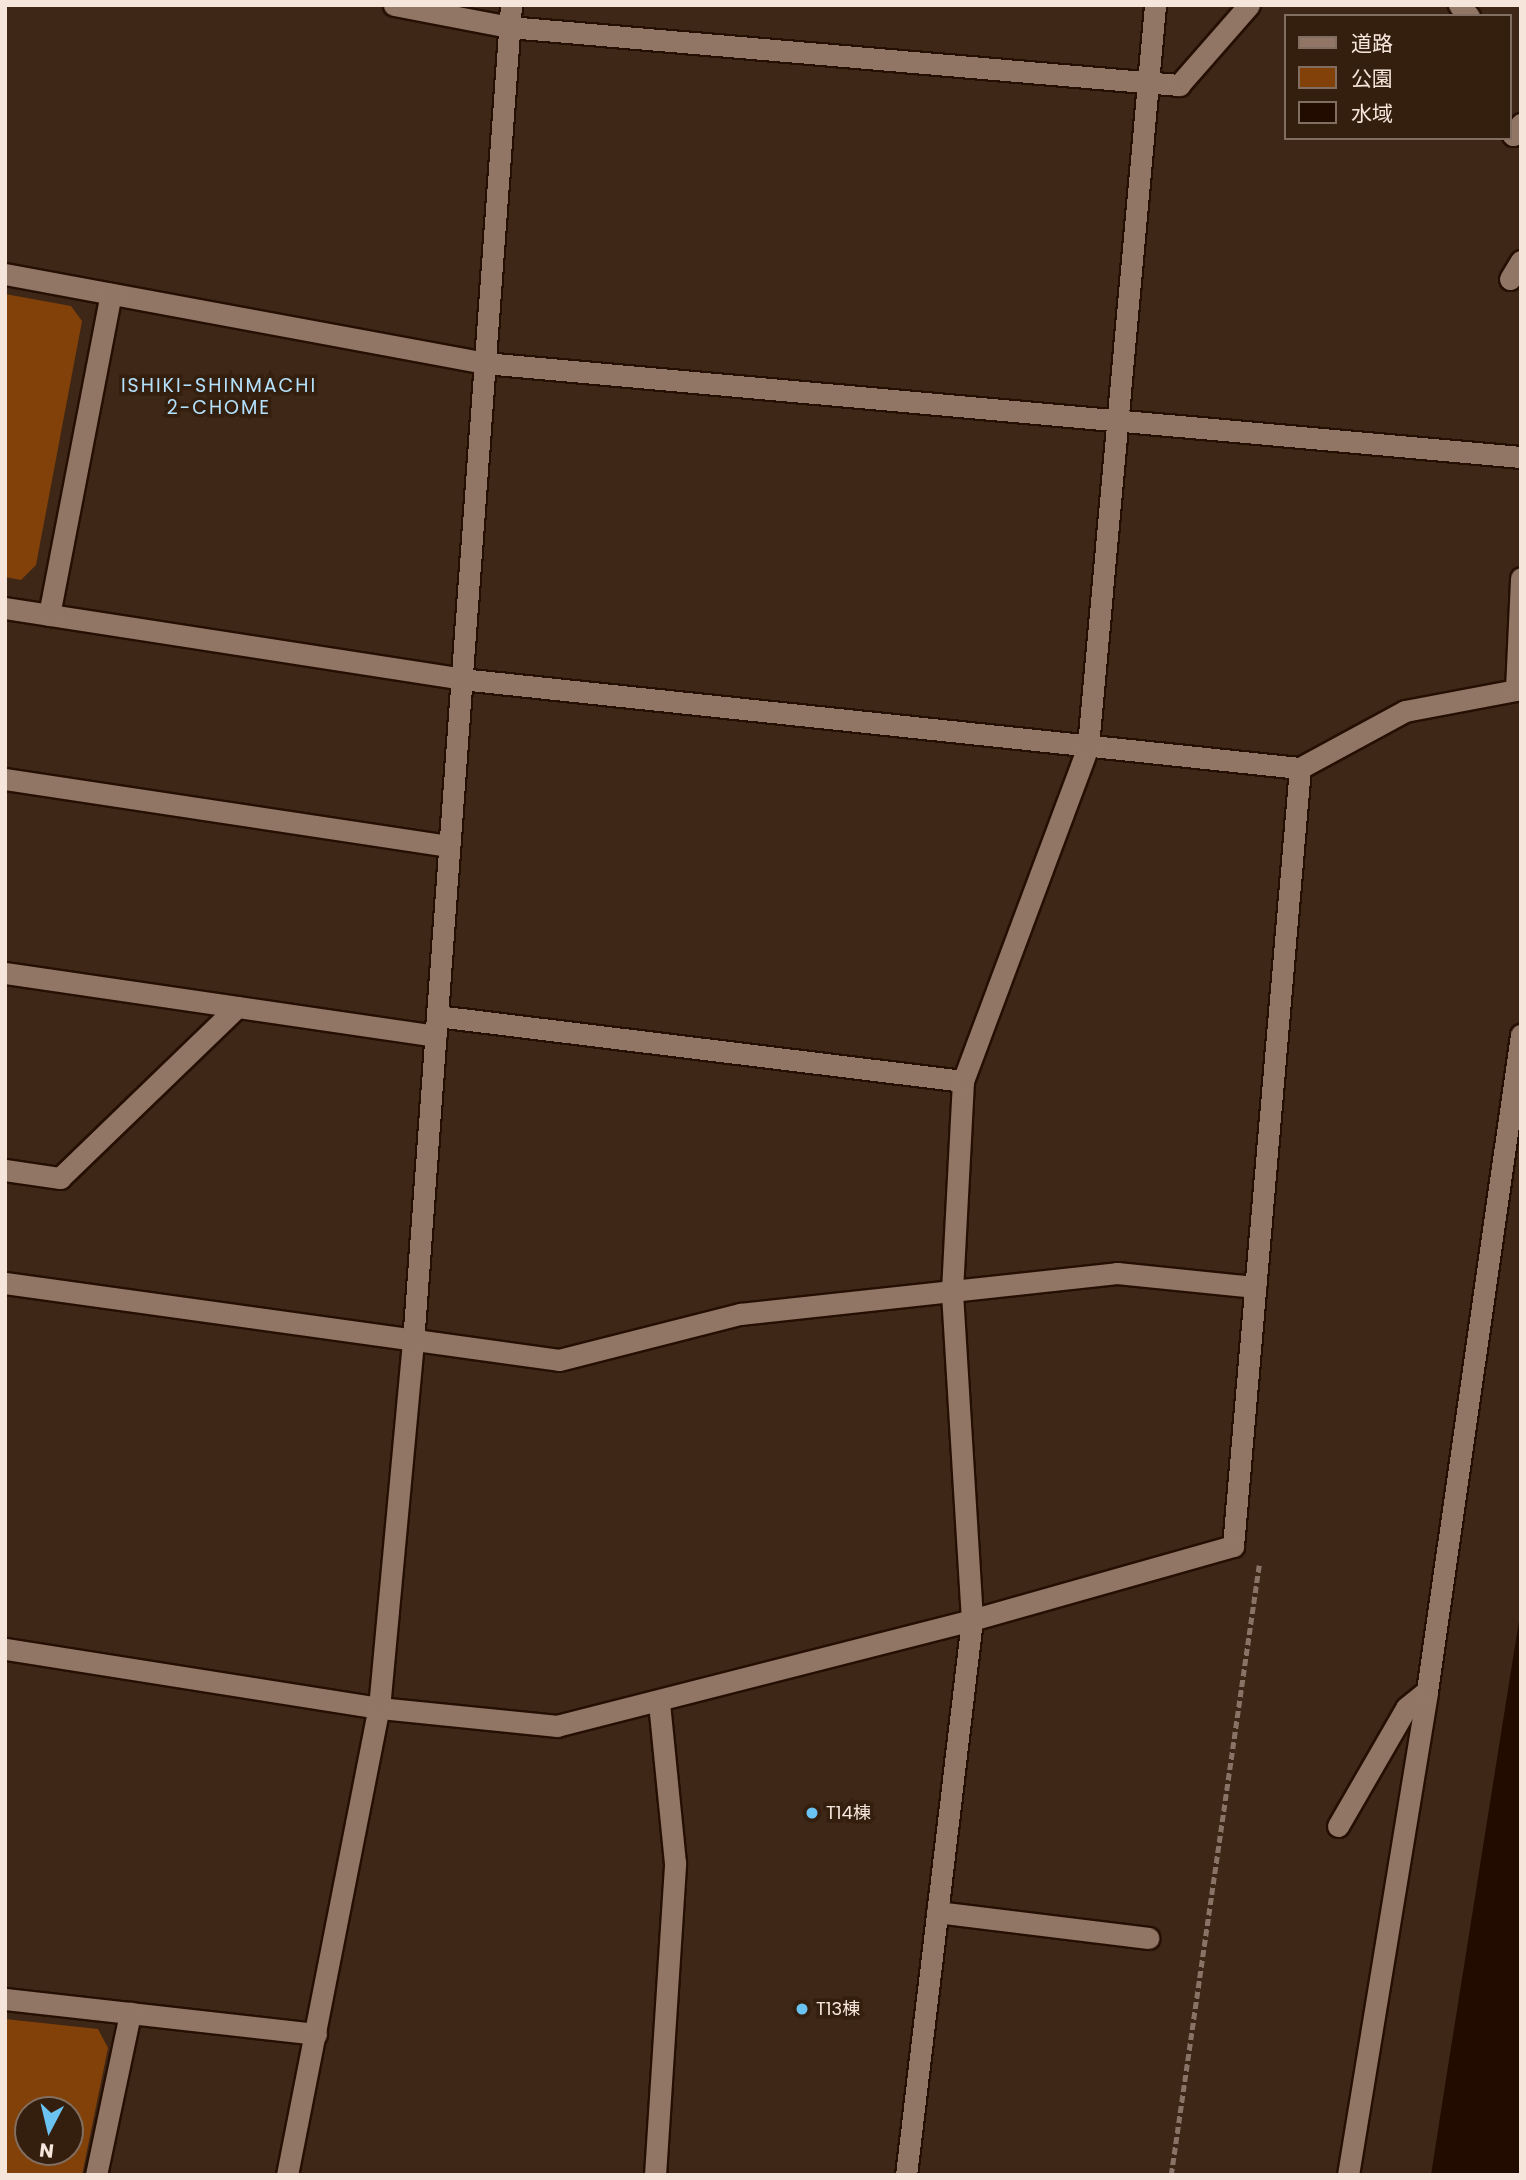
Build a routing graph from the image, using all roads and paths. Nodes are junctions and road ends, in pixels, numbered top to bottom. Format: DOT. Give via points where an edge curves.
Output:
graph roads {
  1 [pos="394,5"];
  2 [pos="511,5"];
  3 [pos="1155,5"];
  4 [pos="1249,5"];
  5 [pos="509,27"];
  6 [pos="1148,82"];
  7 [pos="1521,261"];
  8 [pos="5,274"];
  9 [pos="1510,279"];
  10 [pos="111,294"];
  11 [pos="484,363"];
  12 [pos="1118,421"];
  13 [pos="1521,457"];
  14 [pos="1521,578"];
  15 [pos="5,608"];
  16 [pos="49,615"];
  17 [pos="461,679"];
  18 [pos="1088,746"];
  19 [pos="1300,768"];
  20 [pos="5,779"];
  21 [pos="449,846"];
  22 [pos="5,973"];
  23 [pos="237,1007"];
  24 [pos="436,1026"];
  25 [pos="1521,1035"];
  26 [pos="962,1081"];
  27 [pos="5,1170"];
  28 [pos="5,1283"];
  29 [pos="1255,1287"];
  30 [pos="952,1291"];
  31 [pos="412,1343"];
  32 [pos="1233,1546"];
  33 [pos="972,1619"];
  34 [pos="5,1649"];
  35 [pos="1427,1691"];
  36 [pos="659,1702"];
  37 [pos="379,1708"];
  38 [pos="1338,1825"];
  39 [pos="937,1912"];
  40 [pos="1148,1938"];
  41 [pos="5,1999"];
  42 [pos="130,2013"];
  43 [pos="316,2034"];
  44 [pos="96,2175"];
  45 [pos="287,2175"];
  46 [pos="655,2175"];
  47 [pos="906,2175"];
  48 [pos="1171,2175"];
  49 [pos="1348,2175"];
  1 -- 5 [label="street"];
  2 -- 5 [label="street"];
  3 -- 6 [label="street"];
  4 -- 6 [label="street" via="1179,85"];
  5 -- 6 [label="street"];
  5 -- 11 [label="street"];
  6 -- 12 [label="street"];
  7 -- 9 [label="street"];
  8 -- 10 [label="street"];
  10 -- 11 [label="street"];
  10 -- 16 [label="street"];
  11 -- 12 [label="street"];
  11 -- 17 [label="street"];
  12 -- 13 [label="street"];
  12 -- 18 [label="street"];
  14 -- 19 [label="street" via="1516,690 1405,710"];
  15 -- 16 [label="street"];
  16 -- 17 [label="street"];
  17 -- 18 [label="street"];
  17 -- 21 [label="street"];
  18 -- 19 [label="street"];
  18 -- 26 [label="street"];
  19 -- 29 [label="street"];
  20 -- 21 [label="street"];
  21 -- 24 [label="street"];
  22 -- 23 [label="street"];
  23 -- 24 [label="street"];
  23 -- 27 [label="street" via="60,1178"];
  24 -- 26 [label="street"];
  24 -- 31 [label="street"];
  25 -- 35 [label="street"];
  26 -- 30 [label="street"];
  28 -- 31 [label="street"];
  29 -- 30 [label="street" via="1117,1273"];
  29 -- 32 [label="street"];
  30 -- 31 [label="street" via="740,1314 559,1360"];
  30 -- 33 [label="street"];
  31 -- 37 [label="street"];
  32 -- 33 [label="street"];
  32 -- 48 [label="path" via="1259,1554 1259,1589"];
  33 -- 36 [label="street"];
  33 -- 39 [label="street"];
  34 -- 37 [label="street"];
  35 -- 38 [label="street" via="1406,1708"];
  35 -- 49 [label="street"];
  36 -- 37 [label="street" via="557,1726"];
  36 -- 46 [label="street" via="675,1863"];
  37 -- 43 [label="street"];
  39 -- 40 [label="street"];
  39 -- 47 [label="street"];
  41 -- 42 [label="street"];
  42 -- 43 [label="street"];
  42 -- 44 [label="street"];
  43 -- 45 [label="street"];
}
